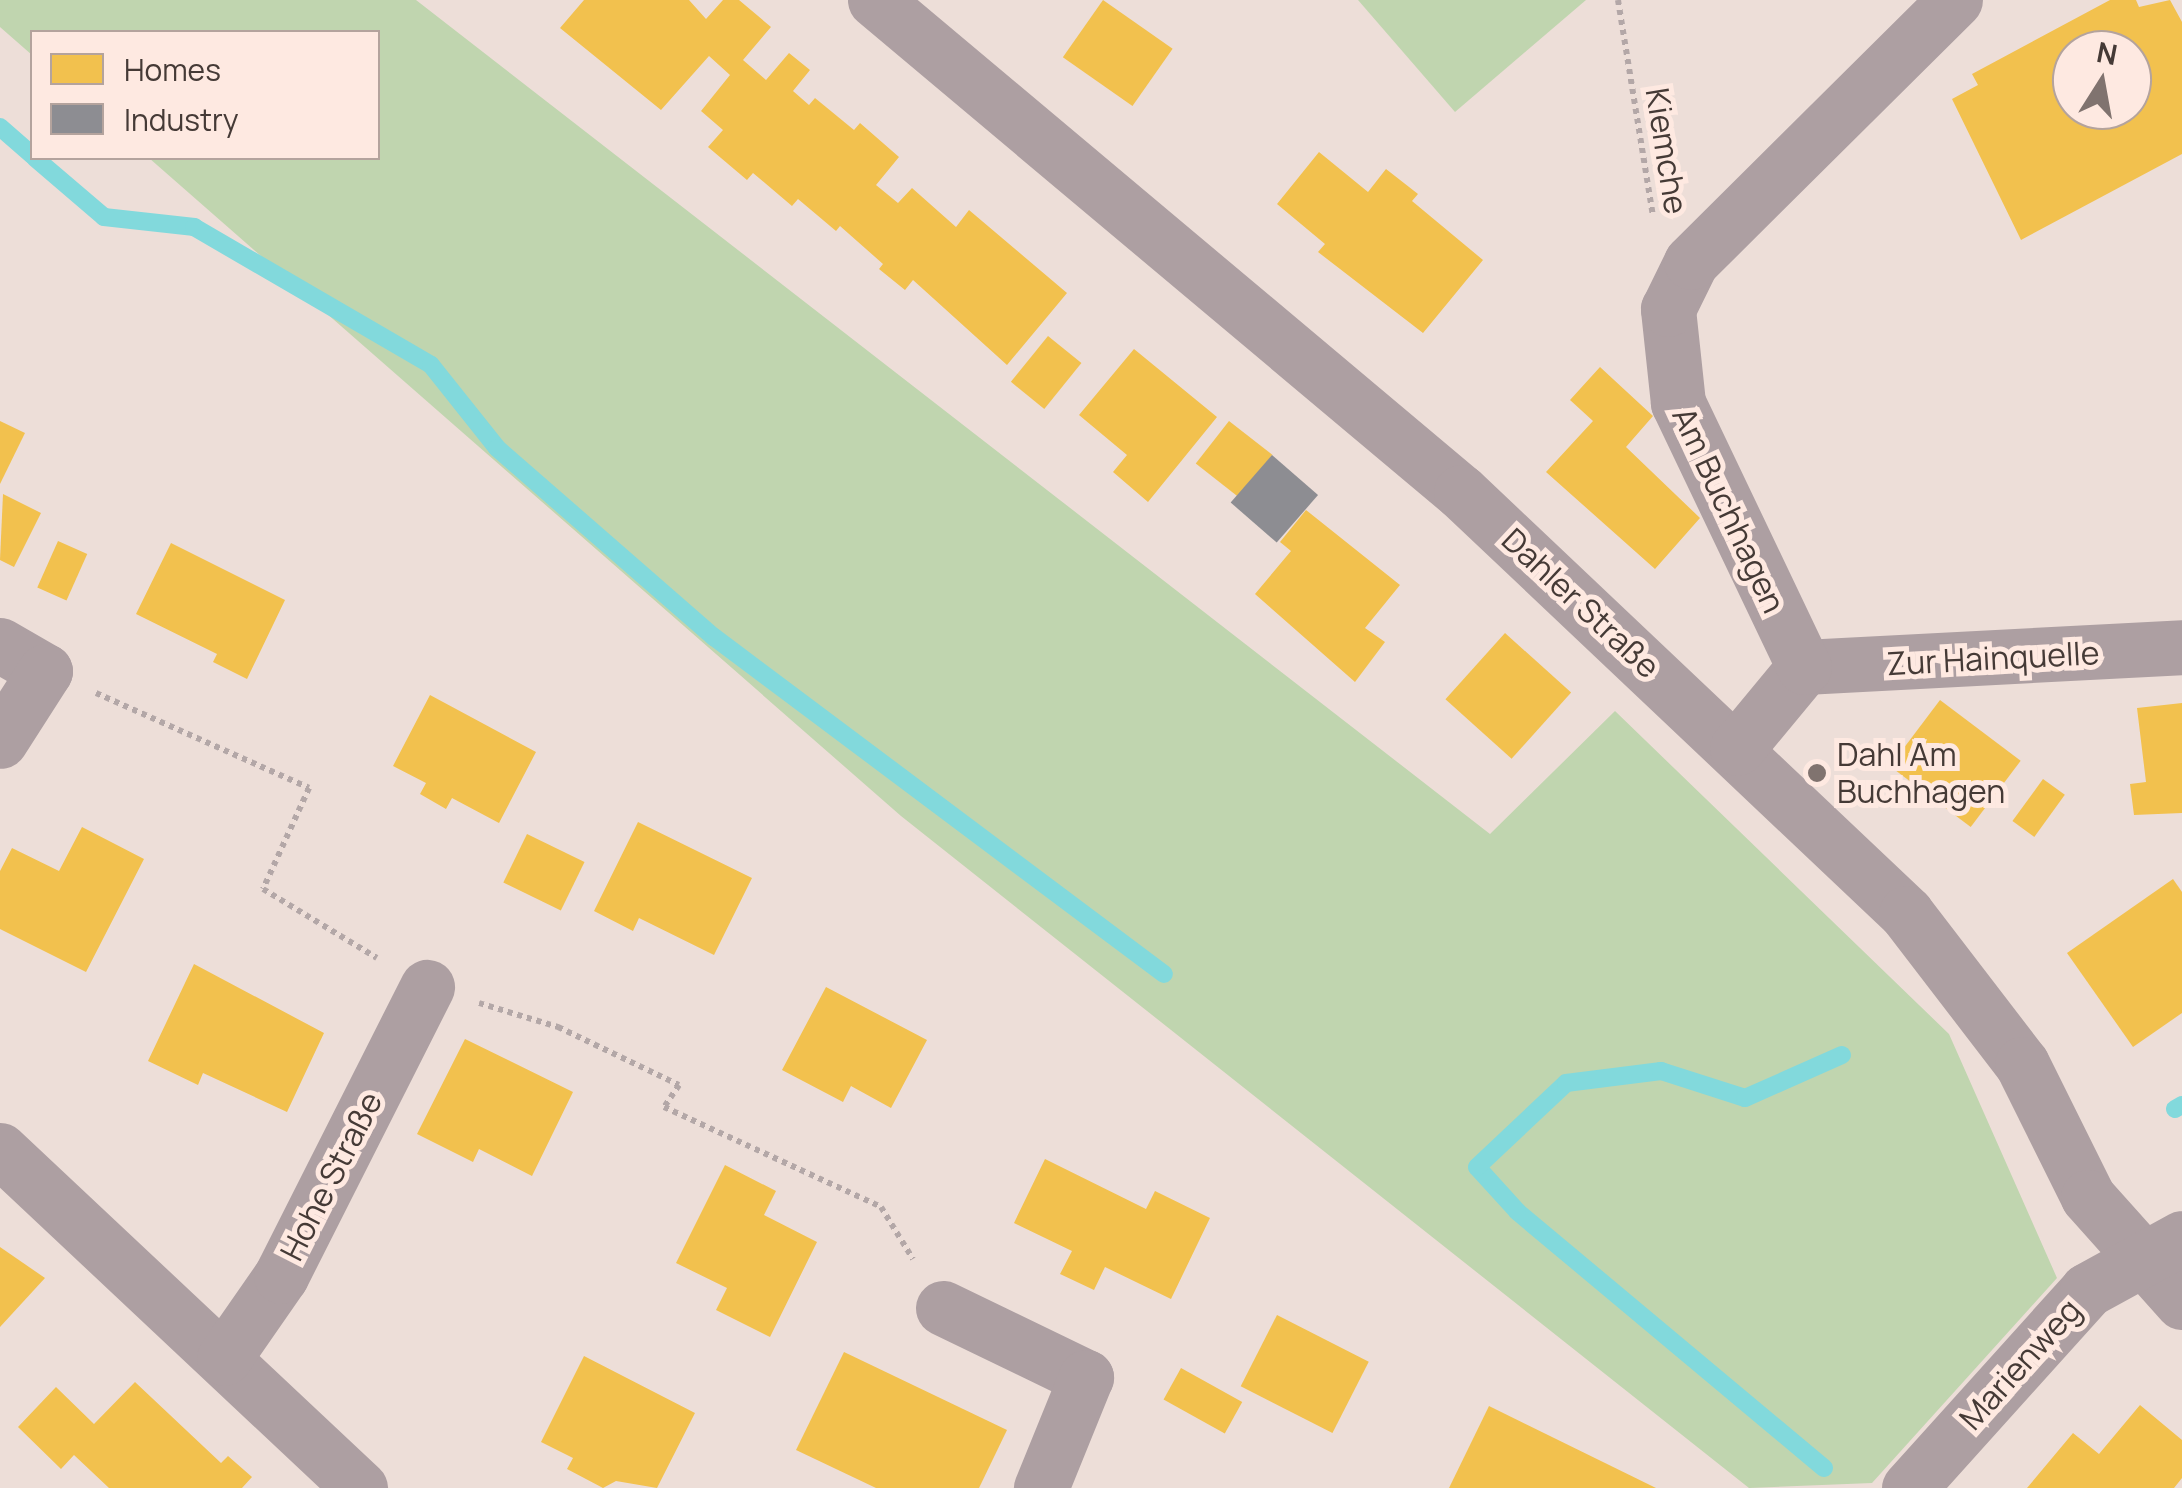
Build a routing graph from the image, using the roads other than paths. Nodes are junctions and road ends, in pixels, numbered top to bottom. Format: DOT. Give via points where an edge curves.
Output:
graph roads {
  1 [pos="875,0"];
  2 [pos="1956,0"];
  3 [pos="2182,647"];
  4 [pos="22,658"];
  5 [pos="1804,667"];
  6 [pos="0,742"];
  7 [pos="1738,748"];
  8 [pos="427,988"];
  9 [pos="0,1150"];
  10 [pos="2163,1247"];
  11 [pos="2182,1302"];
  12 [pos="943,1308"];
  13 [pos="224,1358"];
  14 [pos="360,1488"];
  15 [pos="1041,1488"];
  16 [pos="1910,1488"];
  1 -- 7 [label="street, Dahler Straße" via="1461,492"];
  2 -- 5 [label="street, Am Buchhagen" via="1691,262 1668,309 1678,403"];
  3 -- 5 [label="street, Zur Hainquelle"];
  4 -- 6 [label="street"];
  5 -- 7 [label="street"];
  7 -- 10 [label="street, Dahler Straße" via="1906,913 1970,991 2022,1064 2088,1197"];
  8 -- 13 [label="street, Hohe Straße" via="281,1276"];
  9 -- 13 [label="street"];
  10 -- 11 [label="street, Dahler Straße"];
  10 -- 16 [label="street, Marienweg" via="2087,1290"];
  12 -- 15 [label="street" via="1086,1378"];
  13 -- 14 [label="street"];
}
